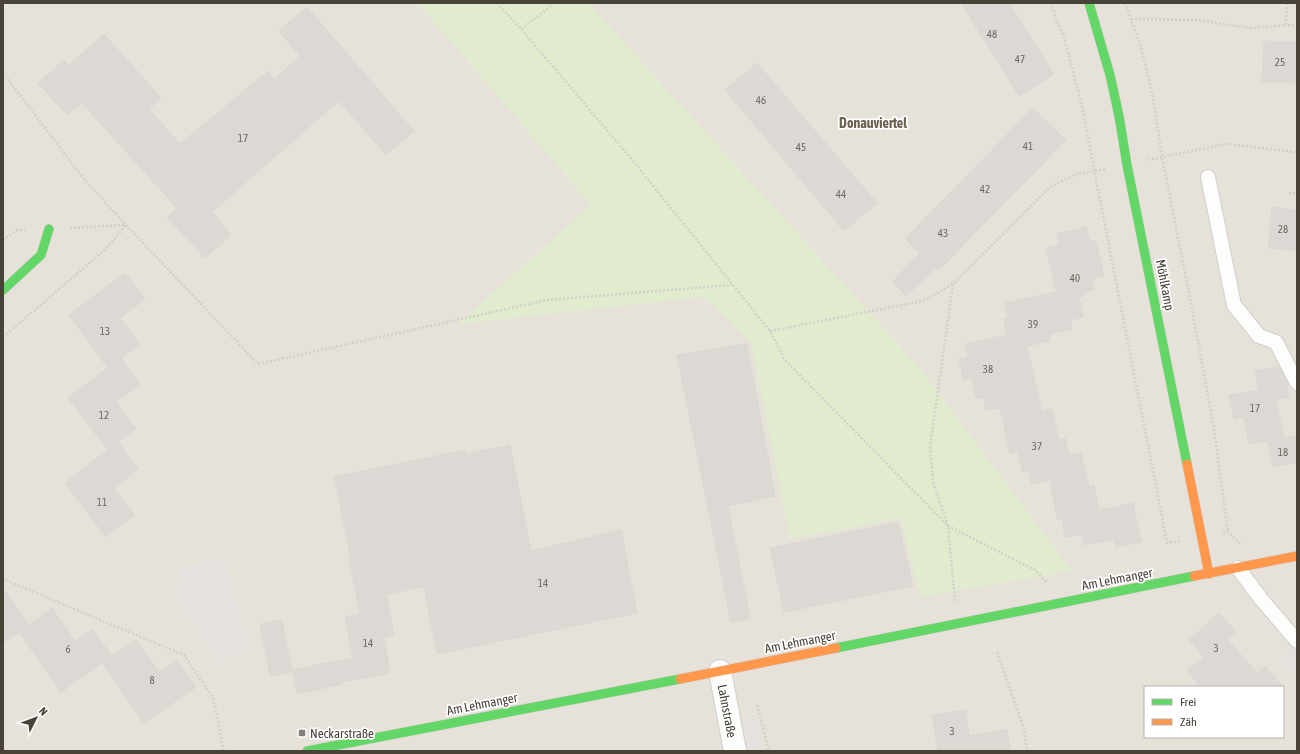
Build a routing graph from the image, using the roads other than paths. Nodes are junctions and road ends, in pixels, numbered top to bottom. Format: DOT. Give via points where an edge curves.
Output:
graph roads {
  1 [pos="1089,3"];
  2 [pos="1208,177"];
  3 [pos="49,230"];
  4 [pos="3,290"];
  5 [pos="1297,383"];
  6 [pos="1297,556"];
  7 [pos="1238,568"];
  8 [pos="1209,574"];
  9 [pos="1297,641"];
  10 [pos="720,671"];
  11 [pos="307,751"];
  12 [pos="735,751"];
  1 -- 8 [label="street, Möhlkamp" via="1119,116"];
  2 -- 5 [label="lane" via="1234,305 1259,336 1276,342"];
  3 -- 4 [label="street" via="41,255"];
  6 -- 7 [label="street, Am Lehmanger"];
  7 -- 8 [label="street, Am Lehmanger"];
  7 -- 9 [label="lane"];
  8 -- 10 [label="street, Am Lehmanger"];
  10 -- 11 [label="street, Am Lehmanger"];
  10 -- 12 [label="street, Lahnstraße"];
}
